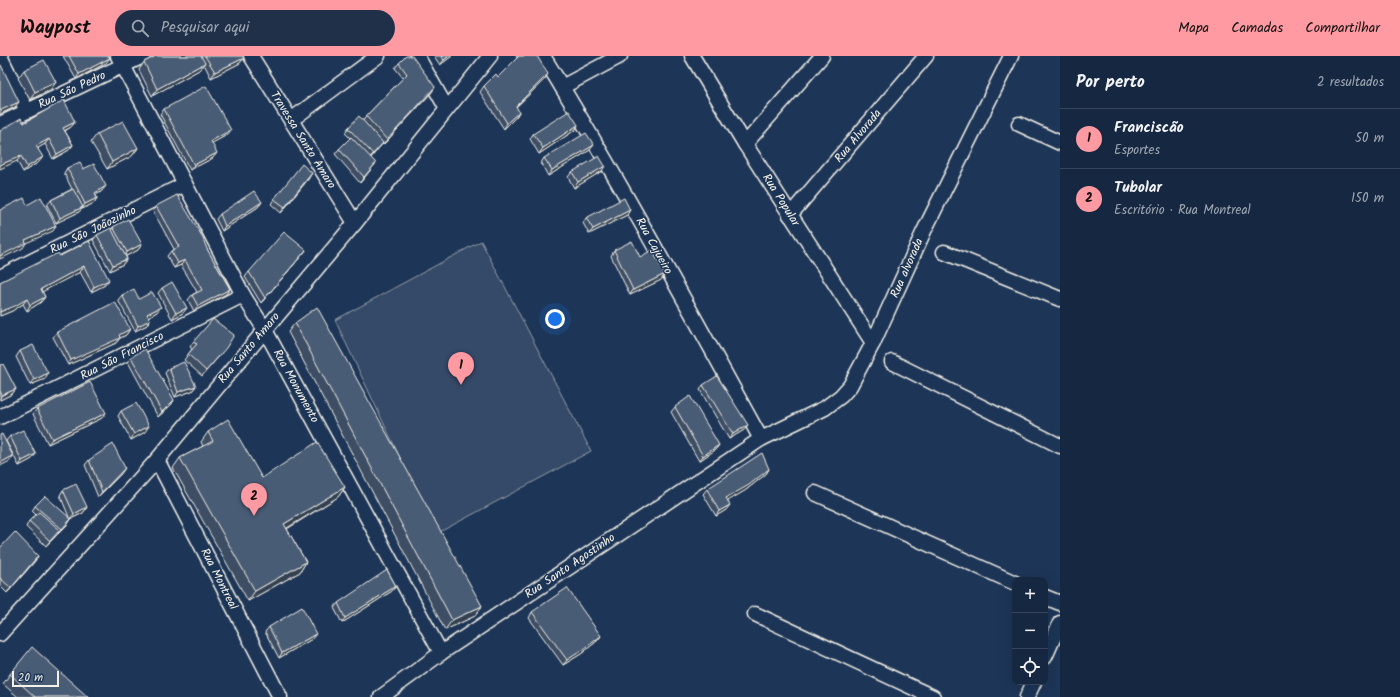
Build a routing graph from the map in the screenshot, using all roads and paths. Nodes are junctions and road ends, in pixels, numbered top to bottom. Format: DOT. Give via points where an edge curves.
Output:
graph roads {
  1 [pos="0,56"];
  2 [pos="143,56"];
  3 [pos="251,56"];
  4 [pos="378,56"];
  5 [pos="417,56"];
  6 [pos="490,56"];
  7 [pos="543,56"];
  8 [pos="620,56"];
  9 [pos="692,56"];
  10 [pos="822,56"];
  11 [pos="926,56"];
  12 [pos="1011,56"];
  13 [pos="121,61"];
  14 [pos="562,87"];
  15 [pos="447,109"];
  16 [pos="27,112"];
  17 [pos="291,120"];
  18 [pos="0,124"];
  19 [pos="1019,124"];
  20 [pos="1060,142"];
  21 [pos="745,144"];
  22 [pos="185,184"];
  23 [pos="790,215"];
  24 [pos="354,223"];
  25 [pos="944,252"];
  26 [pos="0,276"];
  27 [pos="243,295"];
  28 [pos="1060,299"];
  29 [pos="264,330"];
  30 [pos="873,343"];
  31 [pos="892,362"];
  32 [pos="0,417"];
  33 [pos="761,439"];
  34 [pos="1060,446"];
  35 [pos="157,460"];
  36 [pos="815,493"];
  37 [pos="1012,582"];
  38 [pos="1048,598"];
  39 [pos="1060,603"];
  40 [pos="755,614"];
  41 [pos="1060,623"];
  42 [pos="0,634"];
  43 [pos="1048,649"];
  44 [pos="441,653"];
  45 [pos="1033,685"];
  46 [pos="389,695"];
  47 [pos="280,697"];
  48 [pos="933,697"];
  49 [pos="1027,697"];
  1 -- 16 [label="street"];
  2 -- 13 [label="street, Rua São Pedro"];
  3 -- 17 [label="street, Travessa Santo Amaro"];
  4 -- 17 [label="street"];
  5 -- 15 [label="street"];
  6 -- 15 [label="street, Rua Santo Amaro"];
  7 -- 14 [label="street, Rua Cajueiro"];
  8 -- 14 [label="street"];
  9 -- 21 [label="street, Rua Popular"];
  10 -- 21 [label="street"];
  11 -- 23 [label="street, Rua Alvorada"];
  12 -- 30 [label="street, Rua alvorada" via="924,231"];
  13 -- 16 [label="street, Rua São Pedro"];
  13 -- 22 [label="street, Rua Monumento"];
  14 -- 33 [label="street, Rua Cajueiro" via="643,226"];
  15 -- 24 [label="street, Rua Santo Amaro"];
  16 -- 18 [label="street, Rua São Pedro"];
  17 -- 24 [label="street, Travessa Santo Amaro"];
  19 -- 20 [label="street"];
  21 -- 23 [label="street, Rua Popular"];
  22 -- 26 [label="street, Rua São Joãozinho"];
  22 -- 27 [label="street, Rua Monumento"];
  23 -- 30 [label="street, Rua Popular"];
  24 -- 29 [label="street, Rua Santo Amaro"];
  25 -- 28 [label="street"];
  27 -- 29 [label="street, Rua Monumento"];
  27 -- 32 [label="street, Rua São Francisco"];
  29 -- 35 [label="street, Rua Santo Amaro"];
  29 -- 44 [label="street, Rua Monumento"];
  30 -- 33 [label="street, Rua alvorada" via="850,386 841,396 825,408"];
  31 -- 34 [label="street"];
  33 -- 44 [label="street, Rua Santo Agostinho"];
  35 -- 42 [label="street, Rua Santo Amaro"];
  35 -- 47 [label="street, Rua Montreal"];
  36 -- 37 [label="street"];
  38 -- 39 [label="street"];
  40 -- 48 [label="street"];
  41 -- 43 [label="street"];
  44 -- 46 [label="street, Rua Santo Agostinho"];
  45 -- 49 [label="street"];
}
